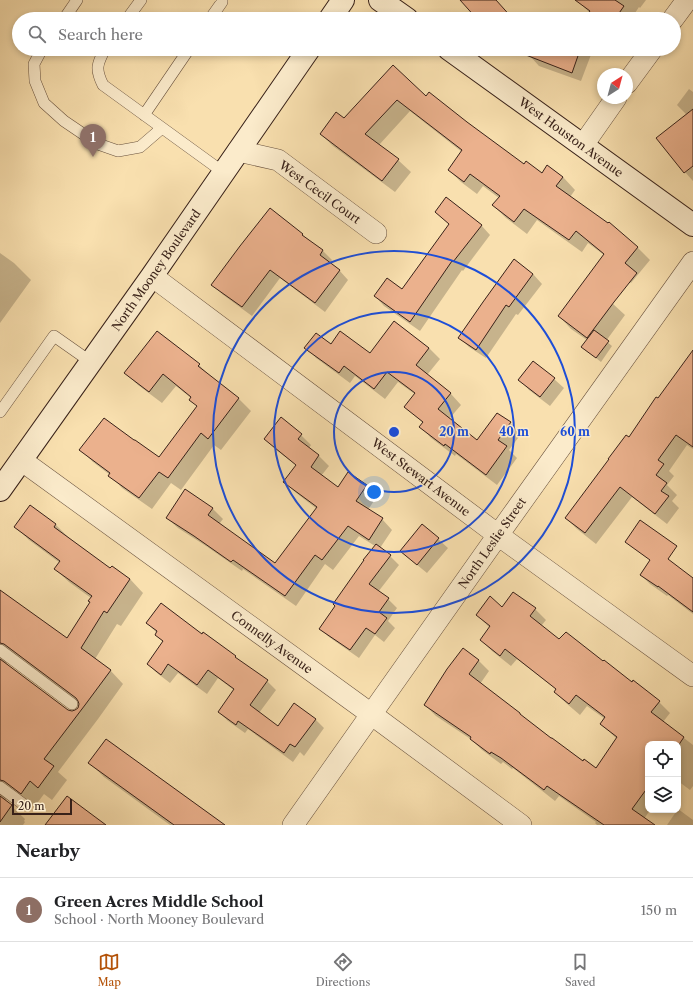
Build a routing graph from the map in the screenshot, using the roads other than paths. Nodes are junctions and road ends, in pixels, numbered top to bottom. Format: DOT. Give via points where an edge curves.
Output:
graph roads {
  1 [pos="77,0"];
  2 [pos="141,0"];
  3 [pos="222,0"];
  4 [pos="343,0"];
  5 [pos="380,0"];
  6 [pos="687,0"];
  7 [pos="69,12"];
  8 [pos="132,12"];
  9 [pos="214,12"];
  10 [pos="335,12"];
  11 [pos="397,12"];
  12 [pos="679,12"];
  13 [pos="38,56"];
  14 [pos="101,56"];
  15 [pos="184,56"];
  16 [pos="304,56"];
  17 [pos="459,56"];
  18 [pos="647,56"];
  19 [pos="633,75"];
  20 [pos="612,104"];
  21 [pos="144,115"];
  22 [pos="162,128"];
  23 [pos="583,145"];
  24 [pos="238,151"];
  25 [pos="223,172"];
  26 [pos="693,225"];
  27 [pos="376,233"];
  28 [pos="693,262"];
  29 [pos="152,276"];
  30 [pos="91,362"];
  31 [pos="0,412"];
  32 [pos="21,460"];
  33 [pos="0,490"];
  34 [pos="498,535"];
  35 [pos="0,650"];
  36 [pos="693,676"];
  37 [pos="72,704"];
  38 [pos="371,714"];
  39 [pos="0,787"];
  40 [pos="23,804"];
  41 [pos="292,825"];
  42 [pos="521,825"];
  1 -- 7 [label="lane"];
  2 -- 8 [label="lane"];
  3 -- 9 [label="lane"];
  4 -- 10 [label="street"];
  5 -- 11 [label="street"];
  6 -- 12 [label="street"];
  13 -- 22 [label="lane" via="34,64 34,81 44,102 64,121 98,144 118,151 140,147"];
  14 -- 21 [label="lane" via="97,70 103,85"];
  15 -- 21 [label="lane"];
  16 -- 24 [label="street, North Mooney Boulevard"];
  17 -- 23 [label="street, West Houston Avenue"];
  18 -- 19 [label="street"];
  20 -- 23 [label="street"];
  21 -- 22 [label="lane"];
  22 -- 25 [label="lane"];
  23 -- 26 [label="street, West Houston Avenue"];
  24 -- 25 [label="street, North Mooney Boulevard"];
  24 -- 27 [label="street, West Cecil Court" via="278,160"];
  25 -- 29 [label="street, North Mooney Boulevard"];
  28 -- 34 [label="street, North Leslie Street"];
  29 -- 30 [label="street, North Mooney Boulevard"];
  29 -- 34 [label="street, West Stewart Avenue"];
  30 -- 31 [label="lane" via="54,336"];
  30 -- 32 [label="street, North Mooney Boulevard"];
  32 -- 33 [label="street, North Mooney Boulevard"];
  32 -- 38 [label="street, Connelly Avenue"];
  34 -- 36 [label="street, West Stewart Avenue"];
  34 -- 38 [label="street, North Leslie Street"];
  35 -- 37 [label="lane"];
  38 -- 41 [label="street, North Leslie Street"];
  38 -- 42 [label="street, Connelly Avenue"];
  39 -- 40 [label="lane"];
}
